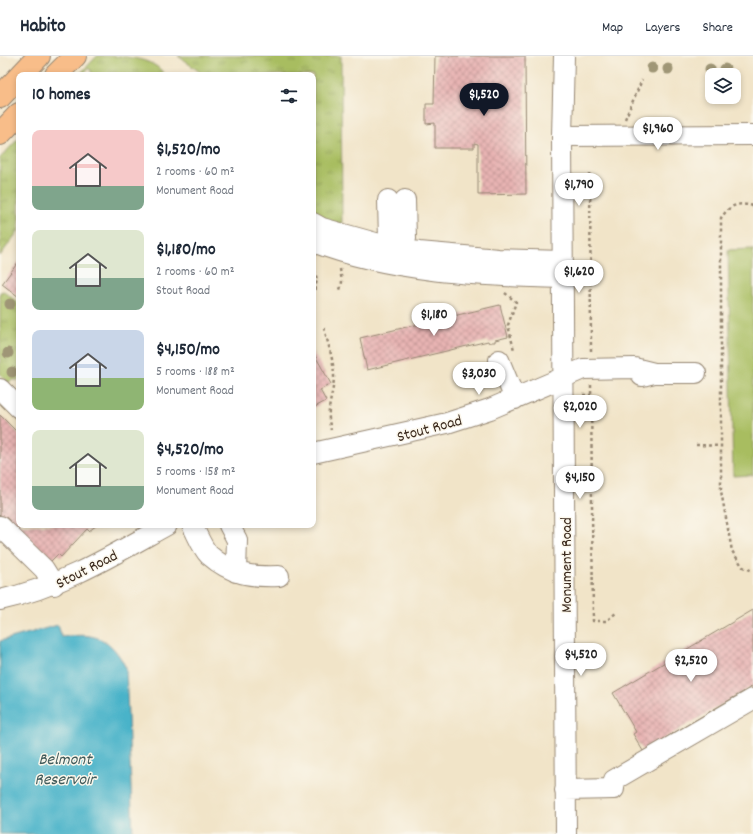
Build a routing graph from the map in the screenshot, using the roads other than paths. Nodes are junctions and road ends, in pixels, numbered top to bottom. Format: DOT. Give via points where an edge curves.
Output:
graph roads {
  1 [pos="39,56"];
  2 [pos="75,56"];
  3 [pos="564,56"];
  4 [pos="24,72"];
  5 [pos="59,72"];
  6 [pos="16,80"];
  7 [pos="0,97"];
  8 [pos="16,117"];
  9 [pos="0,134"];
  10 [pos="753,135"];
  11 [pos="562,136"];
  12 [pos="396,200"];
  13 [pos="316,225"];
  14 [pos="316,243"];
  15 [pos="395,256"];
  16 [pos="563,269"];
  17 [pos="507,356"];
  18 [pos="696,372"];
  19 [pos="564,379"];
  20 [pos="0,389"];
  21 [pos="515,399"];
  22 [pos="16,405"];
  23 [pos="316,452"];
  24 [pos="0,526"];
  25 [pos="153,528"];
  26 [pos="194,528"];
  27 [pos="231,528"];
  28 [pos="236,572"];
  29 [pos="279,576"];
  30 [pos="54,585"];
  31 [pos="0,600"];
  32 [pos="753,699"];
  33 [pos="565,790"];
  34 [pos="566,834"];
  1 -- 4 [label="highway"];
  2 -- 5 [label="highway"];
  3 -- 11 [label="street, Monument Road"];
  6 -- 7 [label="highway"];
  8 -- 9 [label="highway"];
  10 -- 11 [label="street"];
  11 -- 16 [label="street, Monument Road"];
  12 -- 15 [label="street" via="389,240"];
  13 -- 15 [label="street"];
  14 -- 15 [label="street" via="376,260"];
  15 -- 16 [label="street" via="474,274"];
  16 -- 19 [label="street, Monument Road"];
  17 -- 21 [label="street"];
  18 -- 19 [label="street, Stout Road" via="654,373 634,368 583,369"];
  19 -- 21 [label="street, Stout Road"];
  19 -- 33 [label="street, Monument Road"];
  20 -- 22 [label="street"];
  21 -- 23 [label="street, Stout Road" via="490,410 441,425"];
  24 -- 30 [label="street" via="44,569"];
  25 -- 30 [label="street, Stout Road" via="92,566"];
  26 -- 28 [label="street" via="208,554"];
  27 -- 28 [label="street" via="237,540"];
  28 -- 29 [label="street" via="253,577"];
  30 -- 31 [label="street, Stout Road"];
  32 -- 33 [label="street" via="614,780 614,789"];
  33 -- 34 [label="street, Monument Road"];
}
